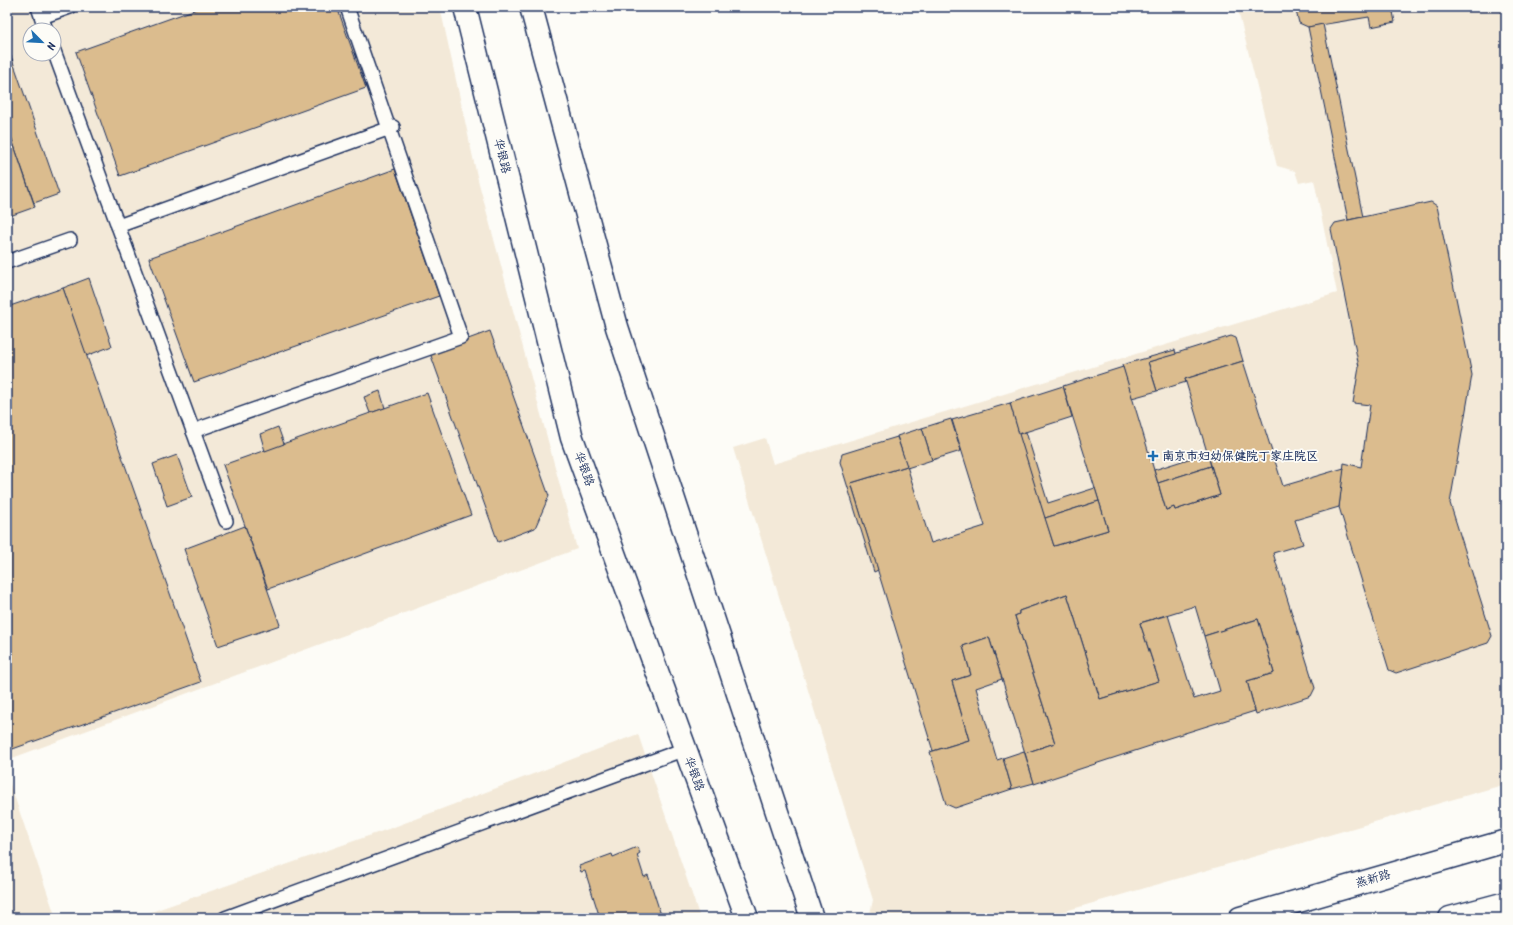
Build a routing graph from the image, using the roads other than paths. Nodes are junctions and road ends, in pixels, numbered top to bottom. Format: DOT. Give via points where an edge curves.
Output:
graph roads {
  1 [pos="70,7"];
  2 [pos="347,7"];
  3 [pos="465,7"];
  4 [pos="531,7"];
  5 [pos="40,12"];
  6 [pos="43,22"];
  7 [pos="58,62"];
  8 [pos="393,127"];
  9 [pos="118,226"];
  10 [pos="70,240"];
  11 [pos="7,262"];
  12 [pos="193,431"];
  13 [pos="226,521"];
  14 [pos="685,749"];
  15 [pos="1506,841"];
  16 [pos="1506,903"];
  17 [pos="225,918"];
  18 [pos="747,918"];
  19 [pos="812,918"];
  20 [pos="1240,918"];
  21 [pos="1450,918"];
  1 -- 5 [label="lane"];
  2 -- 12 [label="lane" via="461,337"];
  3 -- 14 [label="main road, 华银路" via="572,438"];
  4 -- 19 [label="main road" via="617,327"];
  5 -- 6 [label="lane"];
  7 -- 9 [label="lane"];
  8 -- 9 [label="lane"];
  9 -- 12 [label="lane"];
  10 -- 11 [label="lane"];
  12 -- 13 [label="lane"];
  14 -- 17 [label="lane"];
  14 -- 18 [label="main road, 华银路"];
  15 -- 20 [label="main road, 燕新路"];
  16 -- 21 [label="main road"];
}
